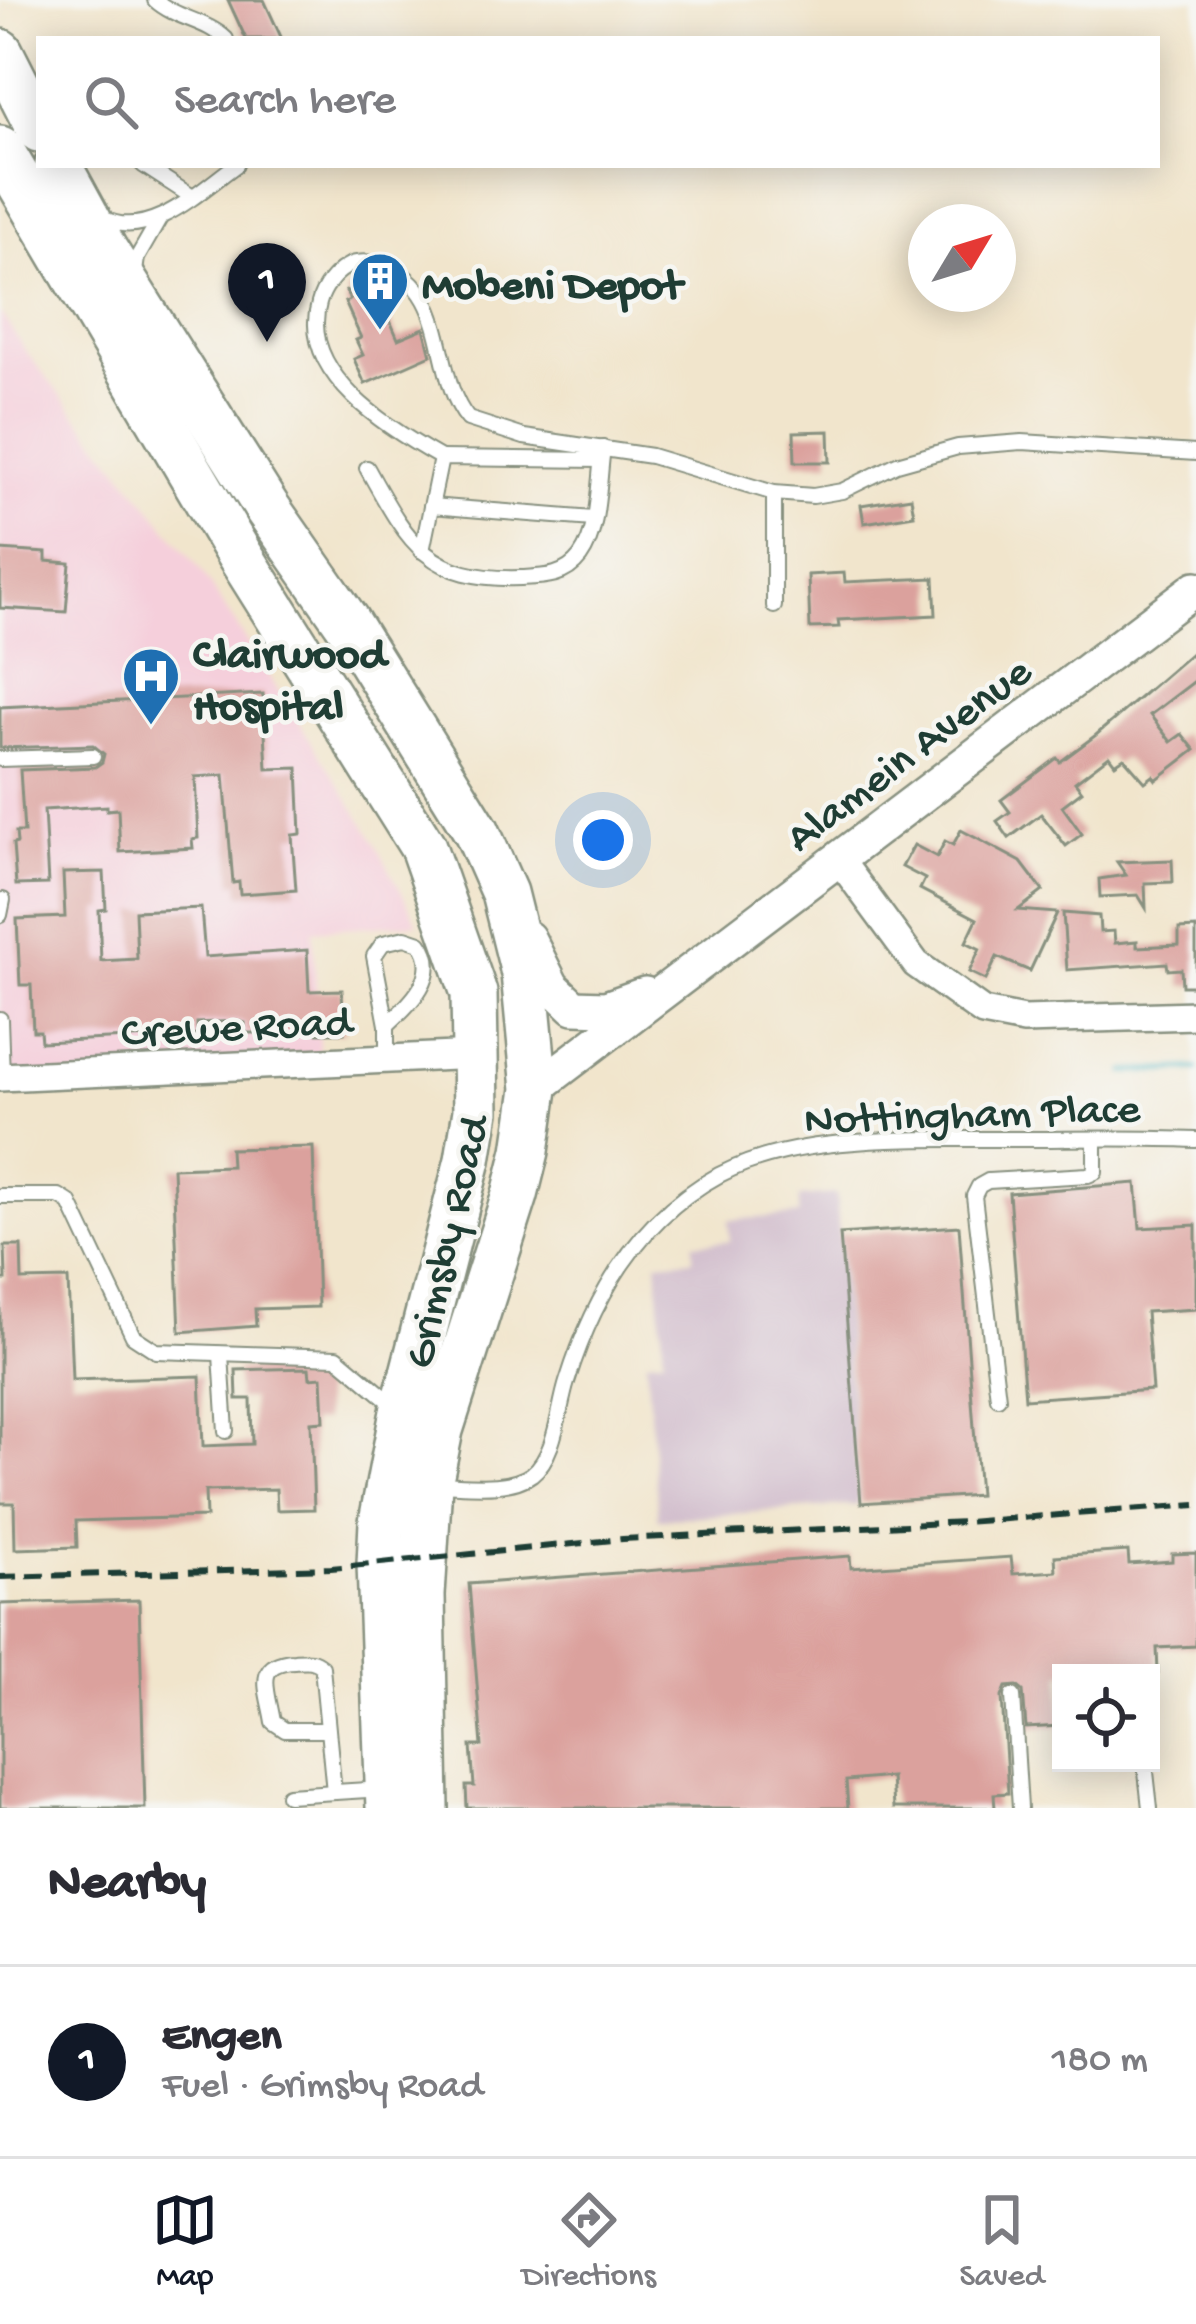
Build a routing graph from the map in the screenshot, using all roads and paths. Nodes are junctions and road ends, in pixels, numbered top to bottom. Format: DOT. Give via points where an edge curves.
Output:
graph roads {
  1 [pos="154,0"];
  2 [pos="223,36"];
  3 [pos="0,52"];
  4 [pos="36,123"];
  5 [pos="0,149"];
  6 [pos="148,168"];
  7 [pos="232,168"];
  8 [pos="69,185"];
  9 [pos="191,196"];
  10 [pos="160,218"];
  11 [pos="132,292"];
  12 [pos="1196,453"];
  13 [pos="602,454"];
  14 [pos="441,458"];
  15 [pos="367,467"];
  16 [pos="774,493"];
  17 [pos="431,506"];
  18 [pos="593,519"];
  19 [pos="422,551"];
  20 [pos="1196,588"];
  21 [pos="774,606"];
  22 [pos="93,757"];
  23 [pos="0,759"];
  24 [pos="838,858"];
  25 [pos="504,893"];
  26 [pos="668,985"];
  27 [pos="1196,1015"];
  28 [pos="0,1019"];
  29 [pos="387,1025"];
  30 [pos="476,1055"];
  31 [pos="387,1057"];
  32 [pos="1,1077"];
  33 [pos="535,1089"];
  34 [pos="1095,1138"];
  35 [pos="1196,1139"];
  36 [pos="0,1196"];
  37 [pos="221,1355"];
  38 [pos="998,1398"];
  39 [pos="403,1412"];
  40 [pos="226,1431"];
  41 [pos="409,1481"];
  42 [pos="1013,1696"];
  43 [pos="328,1730"];
  44 [pos="1146,1772"];
  45 [pos="334,1792"];
  46 [pos="288,1796"];
  47 [pos="401,1802"];
  48 [pos="1020,1808"];
  49 [pos="1150,1808"];
  1 -- 2 [label="lane"];
  3 -- 4 [label="highway"];
  5 -- 30 [label="highway, Grimsby Road" via="423,847 474,993"];
  6 -- 9 [label="lane"];
  7 -- 9 [label="lane"];
  8 -- 10 [label="lane" via="112,223"];
  8 -- 11 [label="highway, Grimsby Road"];
  9 -- 10 [label="lane"];
  10 -- 11 [label="lane" via="137,257"];
  11 -- 25 [label="highway, Grimsby Road" via="433,757"];
  12 -- 16 [label="lane" via="1022,442 958,447 842,491"];
  13 -- 14 [label="lane"];
  13 -- 14 [label="lane" via="468,419 421,293 379,264 355,262 320,298 323,352 369,414"];
  13 -- 16 [label="lane" via="651,456"];
  13 -- 18 [label="lane"];
  14 -- 17 [label="lane"];
  15 -- 19 [label="lane"];
  16 -- 21 [label="lane"];
  17 -- 18 [label="lane"];
  17 -- 19 [label="lane"];
  18 -- 19 [label="lane" via="576,562 546,577 453,571"];
  20 -- 24 [label="street, Alamein Avenue"];
  22 -- 23 [label="lane"];
  24 -- 26 [label="street, Alamein Avenue"];
  24 -- 27 [label="street" via="916,964 982,1012 1024,1019"];
  25 -- 26 [label="street, Alamein Avenue" via="552,986 574,1007 606,1008"];
  25 -- 33 [label="highway, Grimsby Road" via="524,973"];
  26 -- 33 [label="street, Alamein Avenue"];
  28 -- 32 [label="lane"];
  29 -- 29 [label="lane" via="374,956 383,943 404,938 420,943 428,963 414,998"];
  29 -- 31 [label="lane"];
  30 -- 31 [label="street, Crewe Road"];
  30 -- 39 [label="highway, Grimsby Road" via="468,1160"];
  31 -- 32 [label="street, Crewe Road"];
  33 -- 41 [label="highway, Grimsby Road" via="515,1195 440,1430"];
  34 -- 35 [label="lane, Nottingham Place"];
  34 -- 38 [label="lane" via="1095,1172 988,1181 974,1196"];
  34 -- 41 [label="lane, Nottingham Place" via="824,1147 721,1174 674,1204 600,1296 548,1452 533,1473 487,1484"];
  36 -- 37 [label="lane" via="70,1203 134,1336 156,1351"];
  37 -- 39 [label="lane" via="338,1357"];
  37 -- 40 [label="lane"];
  39 -- 41 [label="highway, Grimsby Road"];
  41 -- 47 [label="highway, Grimsby Road" via="422,1578"];
  42 -- 48 [label="lane"];
  43 -- 43 [label="lane" via="285,1730 273,1722 269,1666 318,1661"];
  43 -- 45 [label="lane"];
  44 -- 49 [label="lane"];
  45 -- 46 [label="lane"];
  45 -- 47 [label="lane"];
}
